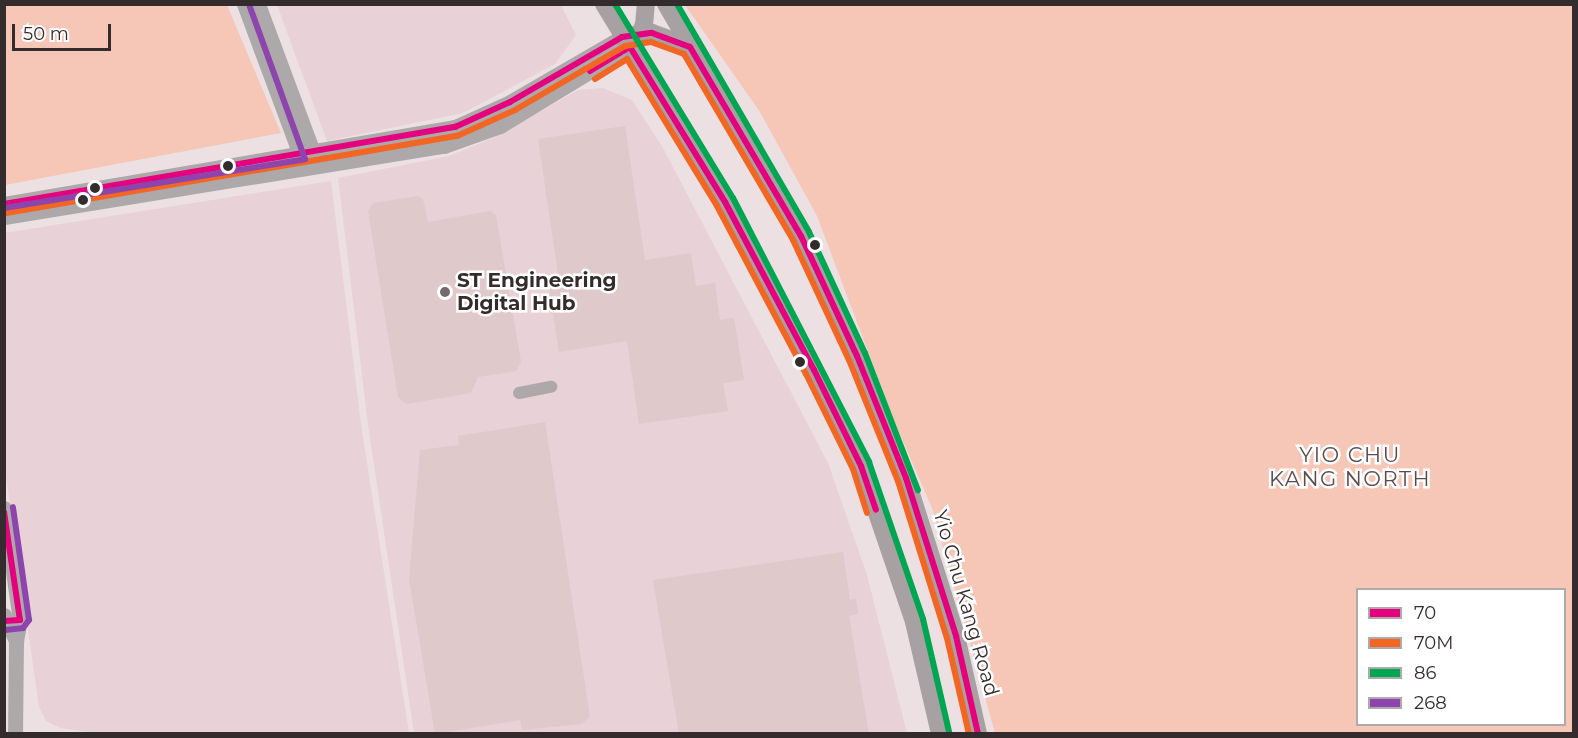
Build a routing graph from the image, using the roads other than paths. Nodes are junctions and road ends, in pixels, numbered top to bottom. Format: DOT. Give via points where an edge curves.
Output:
graph roads {
  1 [pos="244,4"];
  2 [pos="258,4"];
  3 [pos="604,4"];
  4 [pos="645,4"];
  5 [pos="666,4"];
  6 [pos="631,39"];
  7 [pos="690,47"];
  8 [pos="310,161"];
  9 [pos="4,204"];
  10 [pos="4,217"];
  11 [pos="551,387"];
  12 [pos="519,393"];
  13 [pos="4,508"];
  14 [pos="4,615"];
  15 [pos="10,621"];
  16 [pos="15,734"];
  17 [pos="940,734"];
  18 [pos="978,734"];
  1 -- 8 [label="street"];
  2 -- 8 [label="street"];
  3 -- 6 [label="main road"];
  4 -- 6 [label="main road"];
  5 -- 7 [label="main road, Yio Chu Kang Road"];
  6 -- 7 [label="main road"];
  6 -- 8 [label="street" via="455,128"];
  6 -- 17 [label="main road" via="726,202 861,466 914,622"];
  7 -- 18 [label="main road, Yio Chu Kang Road" via="801,236 857,356 906,478 956,636"];
  8 -- 9 [label="street"];
  8 -- 10 [label="street"];
  11 -- 12 [label="street"];
  13 -- 15 [label="street"];
  14 -- 15 [label="street"];
  15 -- 16 [label="street" via="16,641"];
}
